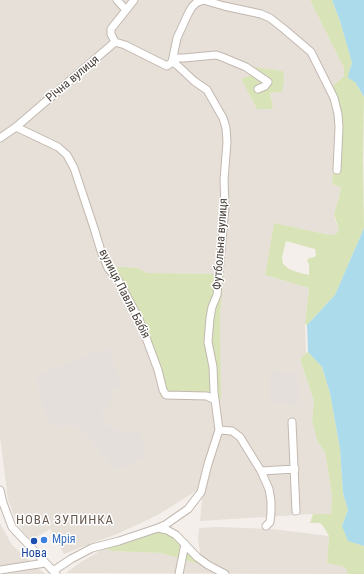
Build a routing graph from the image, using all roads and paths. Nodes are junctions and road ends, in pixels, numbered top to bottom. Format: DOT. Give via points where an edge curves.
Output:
graph roads {
  1 [pos="117,0"];
  2 [pos="134,0"];
  3 [pos="126,10"];
  4 [pos="115,42"];
  5 [pos="172,62"];
  6 [pos="258,89"];
  7 [pos="16,127"];
  8 [pos="0,138"];
  9 [pos="337,170"];
  10 [pos="215,400"];
  11 [pos="292,422"];
  12 [pos="219,430"];
  13 [pos="295,469"];
  14 [pos="261,471"];
  15 [pos="0,490"];
  16 [pos="296,511"];
  17 [pos="266,526"];
  18 [pos="158,528"];
  19 [pos="185,544"];
  20 [pos="45,563"];
  21 [pos="0,570"];
  22 [pos="55,572"];
  23 [pos="179,574"];
  24 [pos="225,574"];
  1 -- 3 [label="street"];
  2 -- 3 [label="street"];
  3 -- 4 [label="street" via="111,29 110,34"];
  4 -- 5 [label="street" via="167,66"];
  4 -- 7 [label="street, Річна вулиця"];
  5 -- 6 [label="street" via="178,58 216,55 246,67 268,82"];
  5 -- 9 [label="street" via="177,38 196,3 204,0 270,18 311,52 334,98 339,127"];
  5 -- 10 [label="street, Футбольна вулиця" via="207,90 226,128 225,207 219,276 208,334"];
  7 -- 8 [label="street, Річна вулиця"];
  7 -- 10 [label="street, вулиця Павла Бабія" via="58,147 67,155 74,168 100,251 139,319 166,395 208,396"];
  10 -- 12 [label="street, Футбольна вулиця"];
  11 -- 13 [label="street"];
  12 -- 14 [label="street" via="232,431 240,437"];
  12 -- 18 [label="street" via="201,492 188,509"];
  13 -- 14 [label="street"];
  13 -- 16 [label="street"];
  14 -- 17 [label="street" via="271,501 270,522"];
  15 -- 20 [label="street" via="12,527"];
  18 -- 19 [label="street" via="172,532"];
  18 -- 22 [label="street" via="92,548 71,559"];
  19 -- 23 [label="street"];
  19 -- 24 [label="street" via="208,565"];
  20 -- 21 [label="street"];
  20 -- 22 [label="street"];
}
